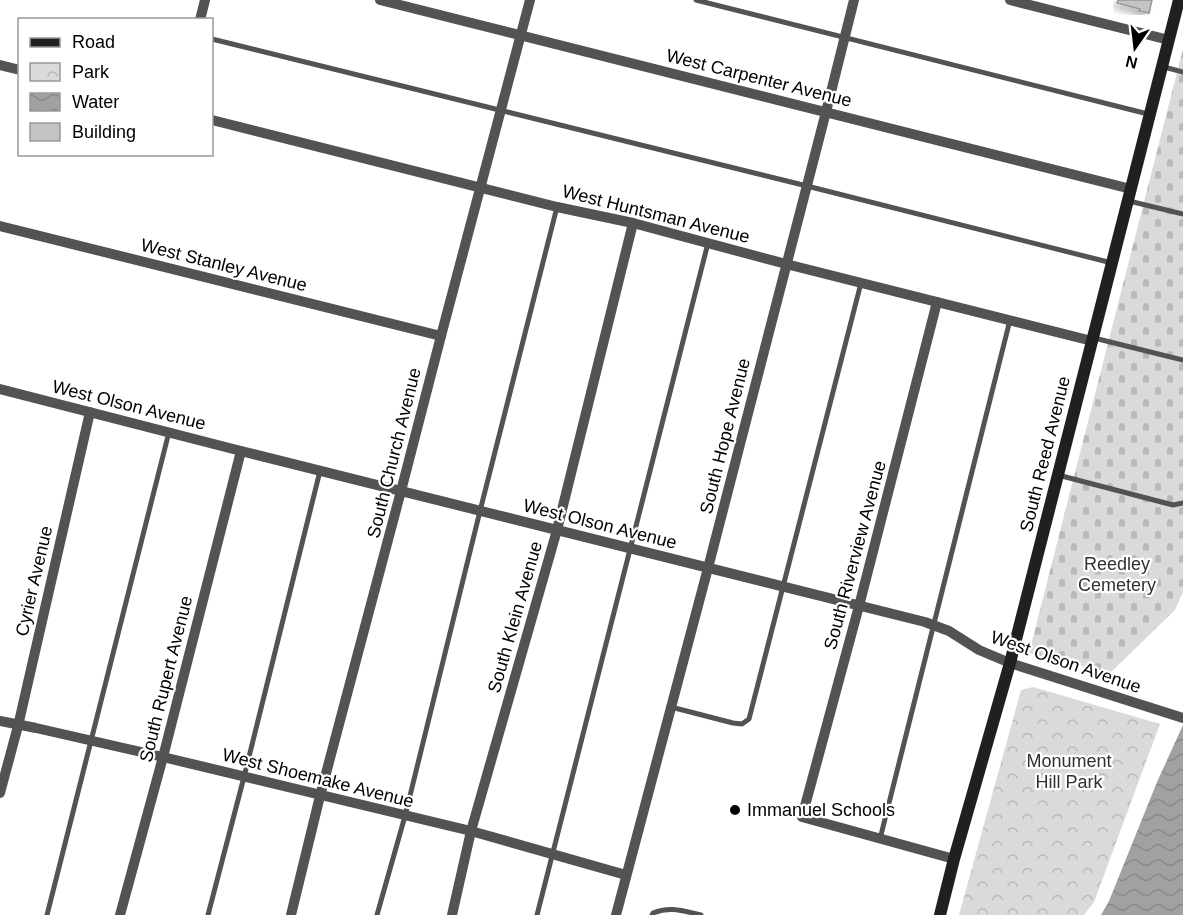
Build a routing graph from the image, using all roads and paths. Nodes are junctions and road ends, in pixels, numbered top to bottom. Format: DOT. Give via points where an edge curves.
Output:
graph roads {
  1 [pos="205,0"];
  2 [pos="380,0"];
  3 [pos="530,0"];
  4 [pos="696,0"];
  5 [pos="854,0"];
  6 [pos="1010,0"];
  7 [pos="1179,0"];
  8 [pos="200,18"];
  9 [pos="520,35"];
  10 [pos="845,37"];
  11 [pos="213,39"];
  12 [pos="1169,40"];
  13 [pos="0,65"];
  14 [pos="1162,67"];
  15 [pos="18,70"];
  16 [pos="1183,72"];
  17 [pos="501,111"];
  18 [pos="826,112"];
  19 [pos="1150,114"];
  20 [pos="213,120"];
  21 [pos="807,186"];
  22 [pos="481,187"];
  23 [pos="1129,194"];
  24 [pos="557,207"];
  25 [pos="1183,214"];
  26 [pos="633,223"];
  27 [pos="0,226"];
  28 [pos="708,243"];
  29 [pos="1112,263"];
  30 [pos="786,264"];
  31 [pos="861,282"];
  32 [pos="938,302"];
  33 [pos="1010,320"];
  34 [pos="441,336"];
  35 [pos="1092,339"];
  36 [pos="1183,360"];
  37 [pos="0,389"];
  38 [pos="90,412"];
  39 [pos="169,432"];
  40 [pos="241,451"];
  41 [pos="320,471"];
  42 [pos="1058,475"];
  43 [pos="401,491"];
  44 [pos="1183,502"];
  45 [pos="480,511"];
  46 [pos="557,530"];
  47 [pos="631,548"];
  48 [pos="708,568"];
  49 [pos="784,587"];
  50 [pos="859,606"];
  51 [pos="935,626"];
  52 [pos="1010,663"];
  53 [pos="671,707"];
  54 [pos="1182,718"];
  55 [pos="0,721"];
  56 [pos="18,726"];
  57 [pos="91,741"];
  58 [pos="163,757"];
  59 [pos="244,777"];
  60 [pos="0,792"];
  61 [pos="320,796"];
  62 [pos="405,816"];
  63 [pos="471,831"];
  64 [pos="880,839"];
  65 [pos="553,854"];
  66 [pos="954,859"];
  67 [pos="626,875"];
  68 [pos="687,913"];
  69 [pos="47,915"];
  70 [pos="120,915"];
  71 [pos="208,915"];
  72 [pos="291,915"];
  73 [pos="377,915"];
  74 [pos="452,915"];
  75 [pos="537,915"];
  76 [pos="616,915"];
  77 [pos="652,915"];
  78 [pos="701,915"];
  79 [pos="940,915"];
  1 -- 8 [label="street"];
  2 -- 9 [label="street, West Carpenter Avenue"];
  3 -- 9 [label="street, South Church Avenue"];
  4 -- 10 [label="lane"];
  5 -- 10 [label="street, South Hope Avenue"];
  6 -- 12 [label="street"];
  7 -- 12 [label="street, South Reed Avenue"];
  9 -- 17 [label="street, South Church Avenue"];
  9 -- 18 [label="street, West Carpenter Avenue"];
  10 -- 18 [label="street, South Hope Avenue"];
  10 -- 19 [label="lane"];
  11 -- 17 [label="lane"];
  12 -- 14 [label="street, South Reed Avenue"];
  13 -- 15 [label="street"];
  14 -- 16 [label="lane"];
  14 -- 19 [label="street, South Reed Avenue"];
  17 -- 21 [label="lane"];
  17 -- 22 [label="street, South Church Avenue"];
  18 -- 21 [label="street, South Hope Avenue"];
  18 -- 23 [label="street, West Carpenter Avenue"];
  19 -- 23 [label="street, South Reed Avenue"];
  20 -- 22 [label="street, West Huntsman Avenue"];
  21 -- 29 [label="lane"];
  21 -- 30 [label="street, South Hope Avenue"];
  22 -- 24 [label="street, West Huntsman Avenue"];
  22 -- 34 [label="street, South Church Avenue"];
  23 -- 25 [label="lane"];
  23 -- 29 [label="street, South Reed Avenue"];
  24 -- 26 [label="street, West Huntsman Avenue"];
  24 -- 45 [label="lane"];
  26 -- 28 [label="street, West Huntsman Avenue"];
  26 -- 46 [label="street, South Klein Avenue"];
  27 -- 34 [label="street, West Stanley Avenue"];
  28 -- 30 [label="street, West Huntsman Avenue"];
  28 -- 47 [label="lane"];
  29 -- 35 [label="street, South Reed Avenue"];
  30 -- 31 [label="street, West Huntsman Avenue"];
  30 -- 48 [label="street, South Hope Avenue"];
  31 -- 32 [label="street, West Huntsman Avenue"];
  31 -- 49 [label="lane"];
  32 -- 33 [label="street, West Huntsman Avenue"];
  32 -- 50 [label="street, South Riverview Avenue"];
  33 -- 35 [label="street, West Huntsman Avenue"];
  33 -- 51 [label="lane"];
  34 -- 43 [label="street, South Church Avenue"];
  35 -- 36 [label="lane"];
  35 -- 42 [label="street, South Reed Avenue"];
  37 -- 38 [label="street, West Olson Avenue"];
  38 -- 39 [label="street, West Olson Avenue"];
  38 -- 56 [label="street, Cyrier Avenue"];
  39 -- 40 [label="street, West Olson Avenue"];
  39 -- 57 [label="lane"];
  40 -- 41 [label="street, West Olson Avenue"];
  40 -- 58 [label="street, South Rupert Avenue"];
  41 -- 43 [label="street, West Olson Avenue"];
  41 -- 59 [label="lane"];
  42 -- 44 [label="lane" via="1173,505"];
  42 -- 52 [label="street, South Reed Avenue"];
  43 -- 45 [label="street, West Olson Avenue"];
  43 -- 61 [label="street, South Church Avenue"];
  45 -- 46 [label="street, West Olson Avenue"];
  45 -- 62 [label="lane"];
  46 -- 47 [label="street, West Olson Avenue"];
  46 -- 63 [label="street, South Klein Avenue"];
  47 -- 48 [label="street, West Olson Avenue"];
  47 -- 65 [label="lane"];
  48 -- 49 [label="street, West Olson Avenue"];
  48 -- 53 [label="street, South Hope Avenue"];
  49 -- 50 [label="street, West Olson Avenue"];
  49 -- 53 [label="lane" via="749,719 742,724 733,723"];
  50 -- 51 [label="street, West Olson Avenue"];
  50 -- 64 [label="street, South Riverview Avenue" via="802,817"];
  51 -- 52 [label="street, West Olson Avenue"];
  51 -- 64 [label="lane"];
  52 -- 54 [label="street, West Olson Avenue"];
  52 -- 66 [label="street, South Reed Avenue"];
  53 -- 67 [label="street, South Hope Avenue"];
  55 -- 56 [label="street, West Shoemake Avenue"];
  56 -- 57 [label="street, West Shoemake Avenue"];
  56 -- 60 [label="street, Cyrier Avenue"];
  57 -- 58 [label="street, West Shoemake Avenue"];
  57 -- 69 [label="lane"];
  58 -- 59 [label="street, West Shoemake Avenue"];
  58 -- 70 [label="street, South Rupert Avenue"];
  59 -- 61 [label="street, West Shoemake Avenue"];
  59 -- 71 [label="lane"];
  61 -- 62 [label="street, West Shoemake Avenue"];
  61 -- 72 [label="street, South Church Avenue"];
  62 -- 63 [label="street, West Shoemake Avenue"];
  62 -- 73 [label="lane"];
  63 -- 65 [label="street, West Shoemake Avenue"];
  63 -- 74 [label="street, South Klein Avenue"];
  64 -- 66 [label="street"];
  65 -- 67 [label="street, West Shoemake Avenue"];
  65 -- 75 [label="lane"];
  66 -- 79 [label="street, South Reed Avenue"];
  67 -- 76 [label="street, South Hope Avenue"];
  68 -- 77 [label="lane" via="663,909"];
  68 -- 78 [label="lane"];
}
